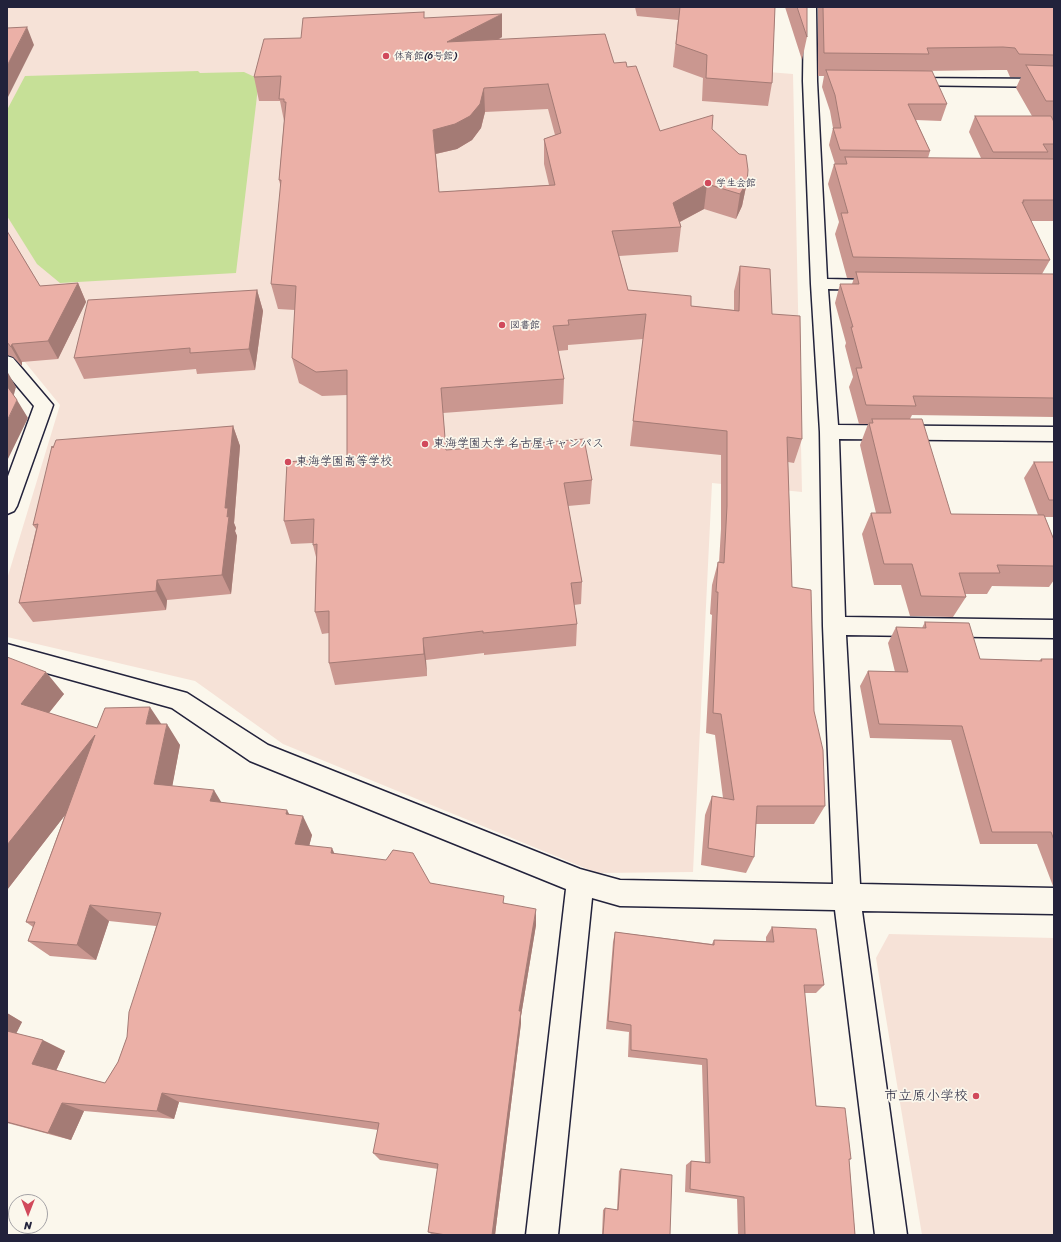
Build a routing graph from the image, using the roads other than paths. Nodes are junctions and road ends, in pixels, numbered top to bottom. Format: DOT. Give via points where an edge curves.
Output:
graph roads {
  1 [pos="810,7"];
  2 [pos="897,82"];
  3 [pos="1054,83"];
  4 [pos="819,284"];
  5 [pos="882,285"];
  6 [pos="7,362"];
  7 [pos="829,432"];
  8 [pos="1054,434"];
  9 [pos="7,506"];
  10 [pos="834,626"];
  11 [pos="1054,629"];
  12 [pos="7,652"];
  13 [pos="580,882"];
  14 [pos="847,896"];
  15 [pos="1054,901"];
  16 [pos="542,1235"];
  17 [pos="891,1235"];
  1 -- 4 [label="street" via="818,81 823,172"];
  2 -- 3 [label="street"];
  4 -- 5 [label="street"];
  4 -- 7 [label="street"];
  6 -- 9 [label="street" via="44,405"];
  7 -- 8 [label="street"];
  7 -- 10 [label="street"];
  10 -- 11 [label="street"];
  10 -- 14 [label="street"];
  12 -- 13 [label="street" via="179,700 258,753"];
  13 -- 14 [label="street" via="620,893"];
  13 -- 16 [label="street"];
  14 -- 15 [label="street"];
  14 -- 17 [label="street"];
}
